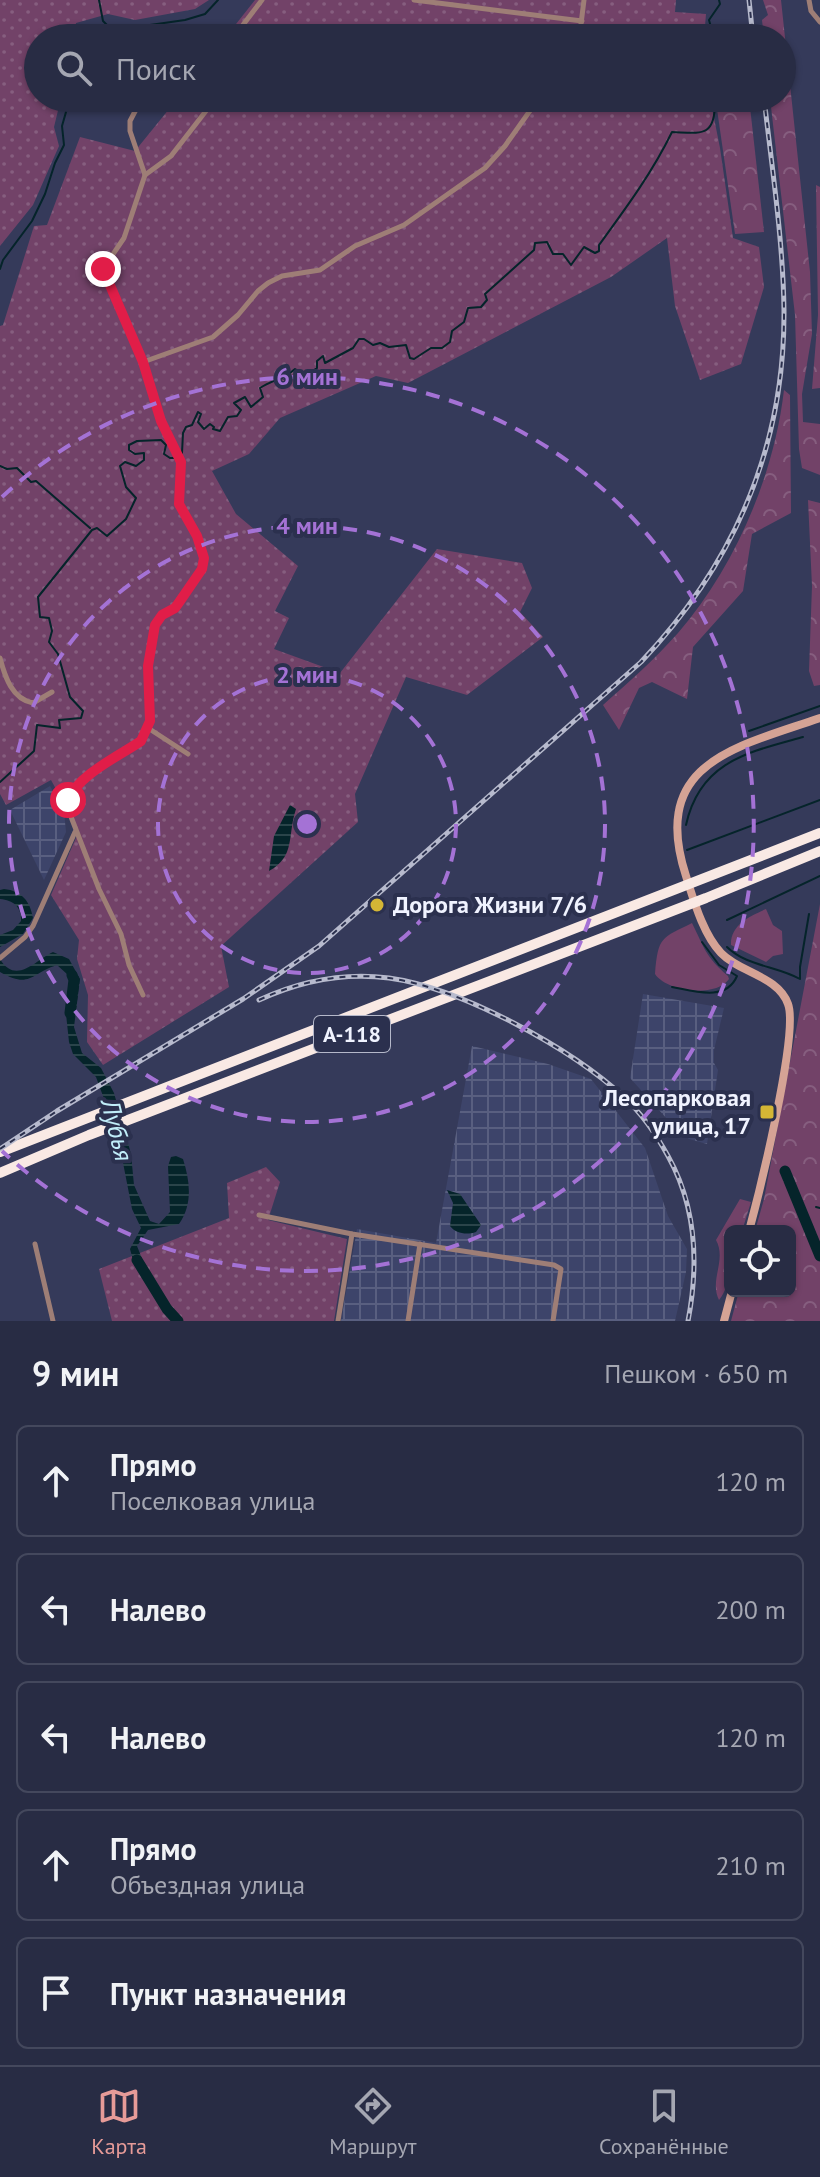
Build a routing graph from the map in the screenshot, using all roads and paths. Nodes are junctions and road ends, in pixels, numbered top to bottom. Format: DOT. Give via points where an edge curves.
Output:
graph roads {
  1 [pos="262,0"];
  2 [pos="414,0"];
  3 [pos="584,0"];
  4 [pos="809,0"];
  5 [pos="582,21"];
  6 [pos="820,22"];
  7 [pos="244,24"];
  8 [pos="581,24"];
  9 [pos="135,112"];
  10 [pos="205,112"];
  11 [pos="529,112"];
  12 [pos="145,175"];
  13 [pos="143,362"];
  14 [pos="0,658"];
  15 [pos="52,692"];
  16 [pos="820,718"];
  17 [pos="148,728"];
  18 [pos="188,754"];
  19 [pos="75,832"];
  20 [pos="820,833"];
  21 [pos="820,851"];
  22 [pos="2,956"];
  23 [pos="143,995"];
  24 [pos="0,1152"];
  25 [pos="0,1173"];
  26 [pos="259,1215"];
  27 [pos="750,1225"];
  28 [pos="352,1234"];
  29 [pos="35,1244"];
  30 [pos="420,1244"];
  31 [pos="730,1297"];
  32 [pos="53,1321"];
  33 [pos="338,1321"];
  34 [pos="408,1321"];
  35 [pos="553,1321"];
  36 [pos="724,1321"];
  1 -- 7 [label="street"];
  2 -- 5 [label="street"];
  3 -- 5 [label="street"];
  4 -- 6 [label="street"];
  5 -- 8 [label="street"];
  9 -- 12 [label="street" via="130,131"];
  10 -- 12 [label="street" via="171,156"];
  11 -- 13 [label="street" via="485,168 404,225 355,246 320,270 268,283 213,337"];
  12 -- 13 [label="street" via="124,238 103,269"];
  13 -- 17 [label="street" via="161,421 181,462 179,504 204,558 175,608 155,625 148,666"];
  14 -- 15 [label="street" via="10,685 24,701 33,703"];
  16 -- 27 [label="street" via="736,746 711,761 689,786 677,823 682,864 713,942 736,965 773,985 790,1008 790,1037"];
  17 -- 18 [label="street"];
  17 -- 19 [label="street" via="141,741 71,792 68,809"];
  19 -- 22 [label="street" via="33,926"];
  19 -- 23 [label="street"];
  20 -- 24 [label="highway, А-118"];
  21 -- 25 [label="highway, А-118"];
  26 -- 28 [label="street"];
  28 -- 30 [label="street"];
  28 -- 33 [label="street"];
  29 -- 32 [label="street"];
  30 -- 34 [label="street"];
  30 -- 35 [label="street" via="561,1269"];
  31 -- 36 [label="street"];
}
